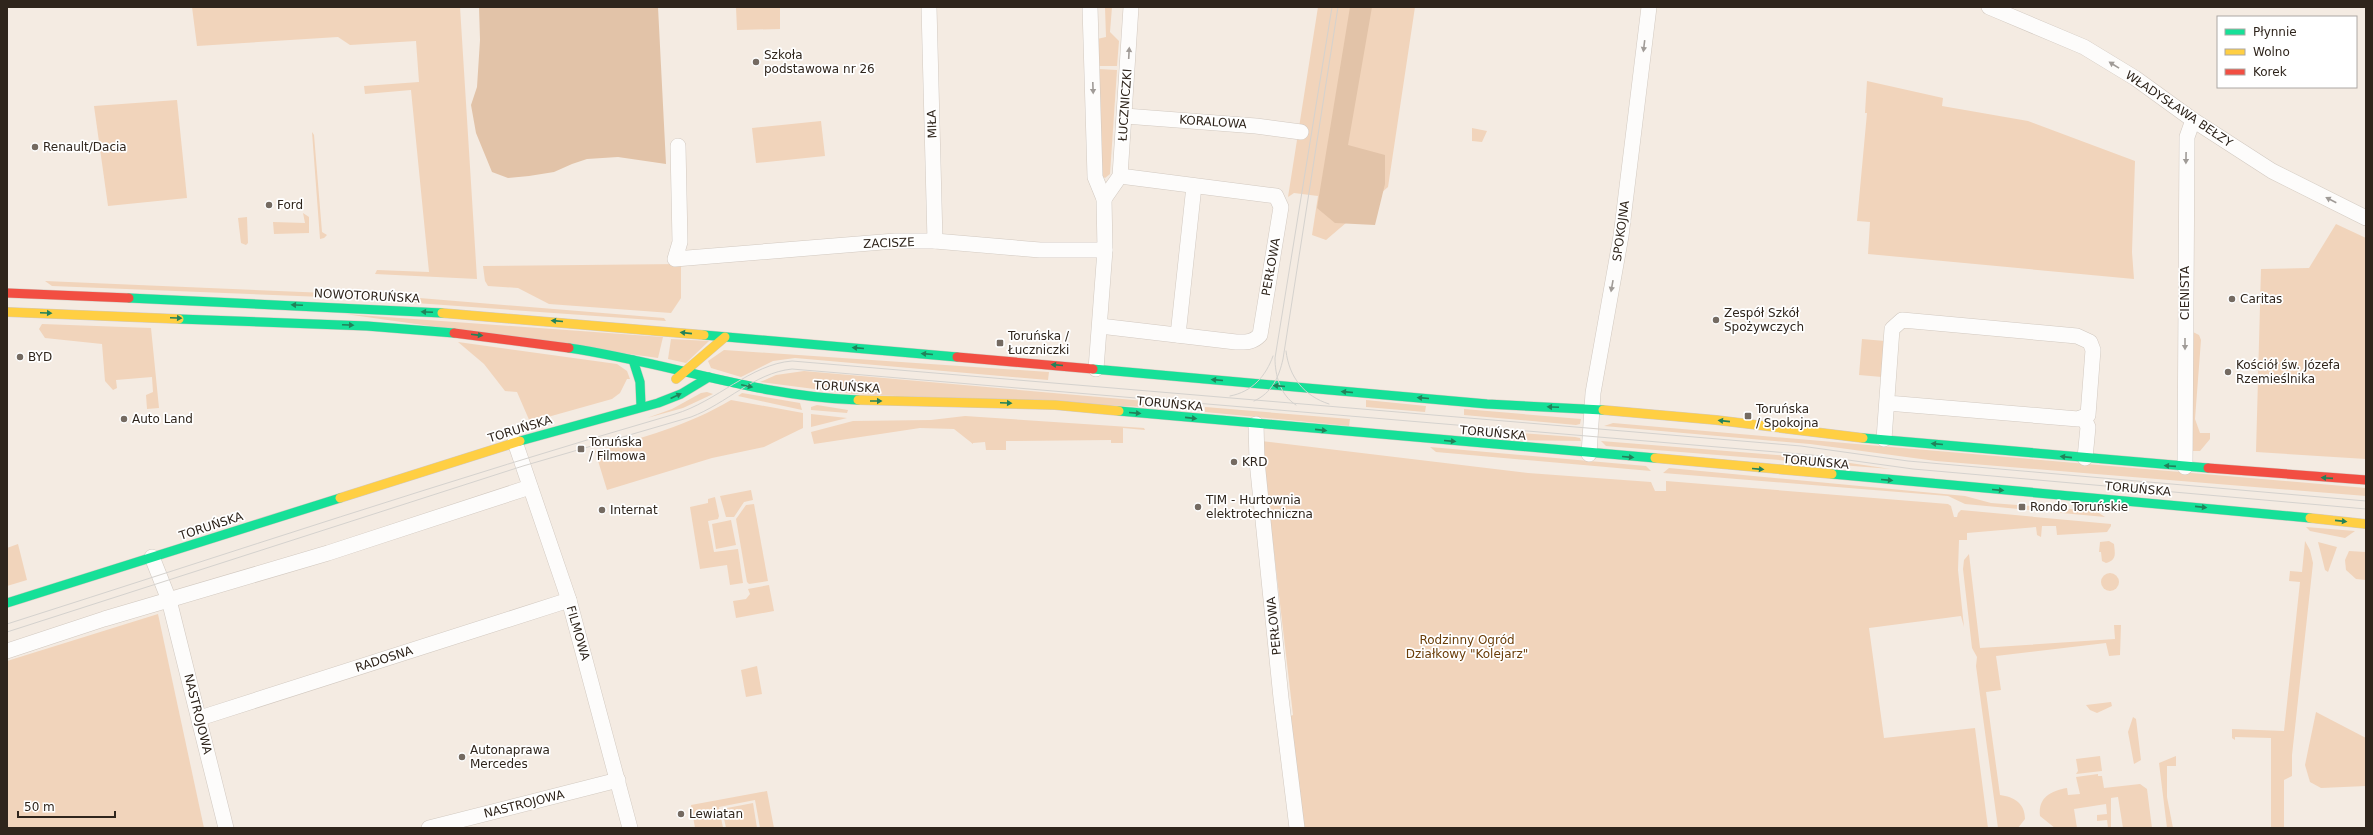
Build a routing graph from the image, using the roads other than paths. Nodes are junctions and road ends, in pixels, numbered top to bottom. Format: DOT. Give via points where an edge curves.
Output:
graph roads {
  1 [pos="929,7"];
  2 [pos="1090,7"];
  3 [pos="1131,7"];
  4 [pos="1649,7"];
  5 [pos="1989,7"];
  6 [pos="1125,116"];
  7 [pos="2193,120"];
  8 [pos="1301,132"];
  9 [pos="678,146"];
  10 [pos="1120,176"];
  11 [pos="1194,186"];
  12 [pos="1104,199"];
  13 [pos="2366,218"];
  14 [pos="935,241"];
  15 [pos="1104,250"];
  16 [pos="7,293"];
  17 [pos="7,312"];
  18 [pos="1100,326"];
  19 [pos="1178,335"];
  20 [pos="725,337"];
  21 [pos="633,360"];
  22 [pos="1096,369"];
  23 [pos="685,371"];
  24 [pos="709,377"];
  25 [pos="1887,403"];
  26 [pos="641,406"];
  27 [pos="1592,409"];
  28 [pos="2084,418"];
  29 [pos="1256,424"];
  30 [pos="1884,439"];
  31 [pos="515,442"];
  32 [pos="1589,454"];
  33 [pos="2085,458"];
  34 [pos="2185,467"];
  35 [pos="2366,480"];
  36 [pos="530,487"];
  37 [pos="2366,524"];
  38 [pos="152,557"];
  39 [pos="169,600"];
  40 [pos="569,600"];
  41 [pos="7,603"];
  42 [pos="7,652"];
  43 [pos="200,718"];
  44 [pos="618,780"];
  45 [pos="226,828"];
  46 [pos="429,828"];
  47 [pos="630,828"];
  48 [pos="1297,828"];
  1 -- 14 [label="street, MIŁA"];
  2 -- 12 [label="street, one-way" via="1095,177"];
  6 -- 3 [label="street, ŁUCZNICZKI, one-way"];
  4 -- 27 [label="street, SPOKOJNA, one-way" via="1621,236"];
  7 -- 5 [label="street, WŁADYSŁAWA BEŁZY, one-way" via="2084,46"];
  6 -- 8 [label="street, KORALOWA"];
  6 -- 10 [label="street, ŁUCZNICZKI"];
  13 -- 7 [label="street, WŁADYSŁAWA BEŁZY, one-way" via="2272,171"];
  7 -- 34 [label="street, CIENISTA, one-way" via="2187,137"];
  9 -- 14 [label="street, ZACISZE" via="680,242 674,259 896,241"];
  10 -- 11 [label="street, PERŁOWA"];
  10 -- 12 [label="street"];
  11 -- 19 [label="street"];
  11 -- 19 [label="street, PERŁOWA" via="1276,196 1281,207 1260,335 1248,343"];
  12 -- 15 [label="street"];
  14 -- 15 [label="street, ZACISZE" via="1040,250"];
  15 -- 18 [label="street"];
  20 -- 16 [label="main road, NOWOTORUŃSKA, one-way" via="481,315"];
  17 -- 21 [label="main road, one-way" via="424,330 576,349"];
  18 -- 19 [label="street, PERŁOWA"];
  18 -- 22 [label="street"];
  22 -- 20 [label="main road, NOWOTORUŃSKA, one-way"];
  20 -- 23 [label="main road"];
  21 -- 23 [label="main road"];
  21 -- 26 [label="main road" via="640,382"];
  27 -- 22 [label="main road, one-way" via="1487,404"];
  23 -- 24 [label="main road"];
  23 -- 26 [label="main road"];
  26 -- 24 [label="main road, TORUŃSKA, one-way" via="675,397"];
  24 -- 29 [label="main road, TORUŃSKA, one-way" via="781,393 826,399 1055,405"];
  25 -- 28 [label="street" via="2078,420"];
  25 -- 28 [label="street" via="1892,329 1902,320 2077,336 2090,342 2093,350 2088,415"];
  25 -- 30 [label="street"];
  26 -- 31 [label="main road, TORUŃSKA"];
  30 -- 27 [label="main road, one-way"];
  27 -- 32 [label="street, SPOKOJNA"];
  28 -- 33 [label="street" via="2088,427"];
  29 -- 32 [label="main road, TORUŃSKA, one-way"];
  29 -- 48 [label="street, PERŁOWA" via="1257,461 1281,698"];
  33 -- 30 [label="main road, one-way"];
  31 -- 36 [label="street, FILMOWA"];
  31 -- 38 [label="main road, TORUŃSKA"];
  32 -- 37 [label="main road, TORUŃSKA, one-way" via="2152,502"];
  34 -- 33 [label="main road, one-way"];
  35 -- 34 [label="main road, one-way"];
  36 -- 39 [label="street"];
  36 -- 40 [label="street, FILMOWA"];
  38 -- 39 [label="street, NASTROJOWA"];
  38 -- 41 [label="main road, TORUŃSKA"];
  39 -- 42 [label="street"];
  39 -- 43 [label="street, NASTROJOWA"];
  40 -- 43 [label="street, RADOSNA"];
  40 -- 44 [label="street, FILMOWA"];
  43 -- 45 [label="street, NASTROJOWA"];
  44 -- 46 [label="street, NASTROJOWA"];
  44 -- 47 [label="street, FILMOWA"];
}
